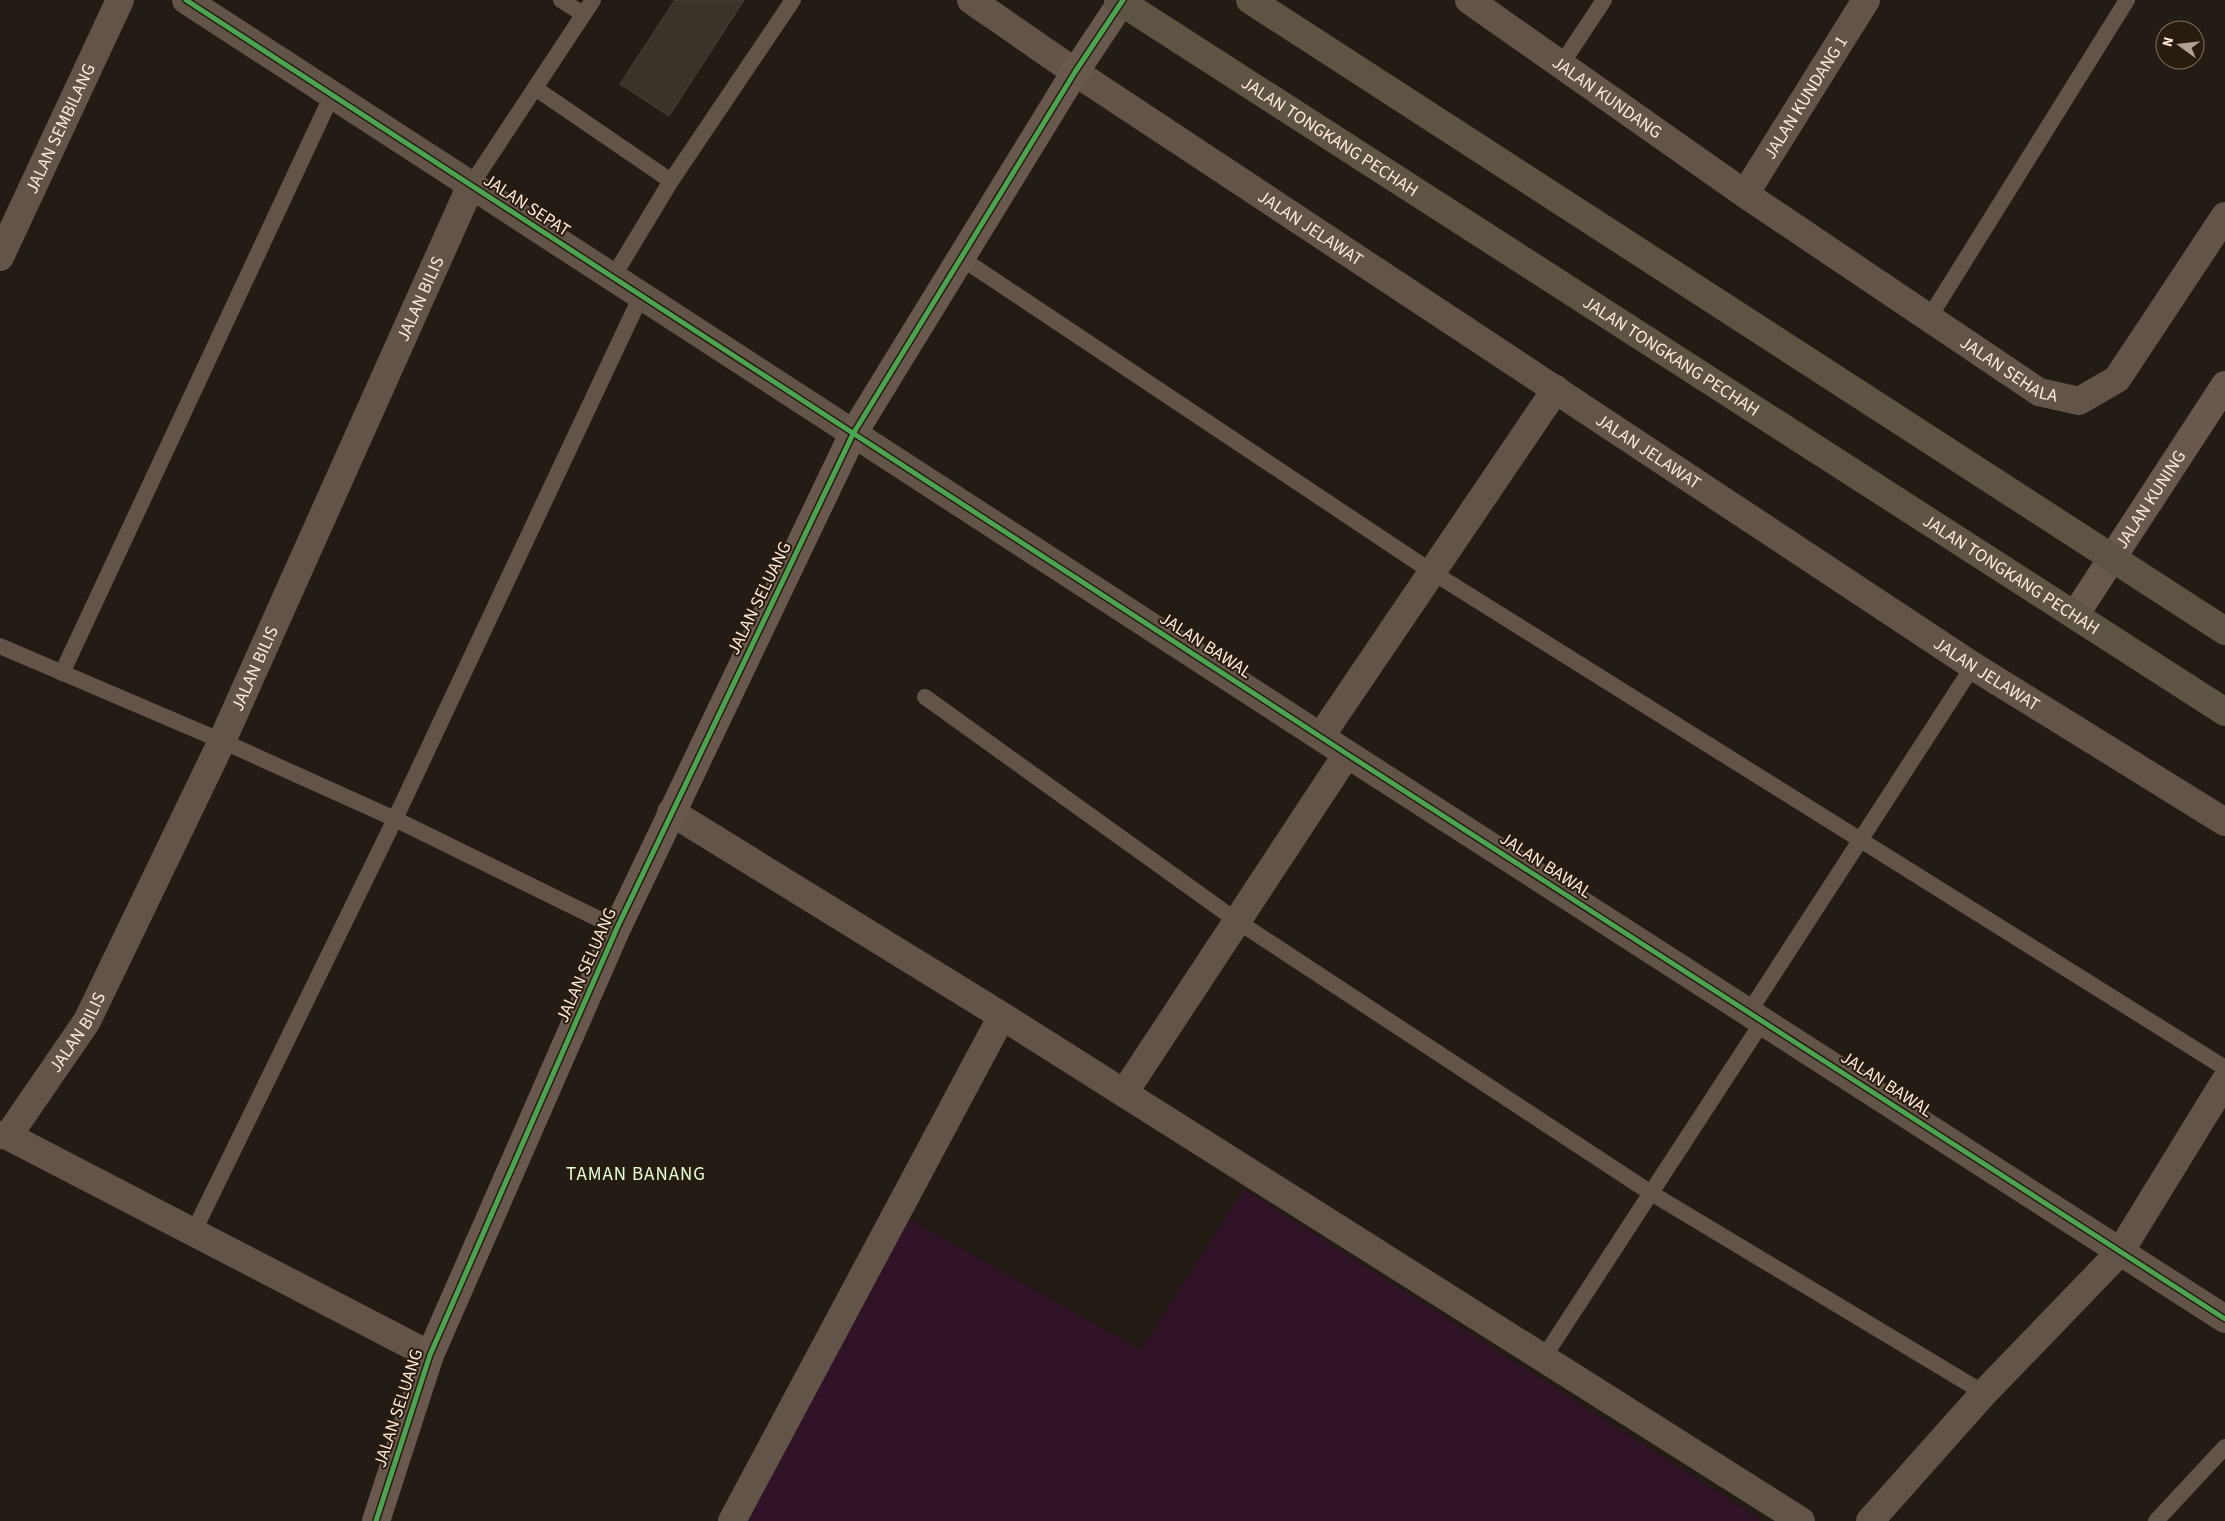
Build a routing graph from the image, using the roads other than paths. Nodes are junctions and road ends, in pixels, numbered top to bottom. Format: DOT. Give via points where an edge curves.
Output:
graph roads {
  1 [pos="120,0"];
  2 [pos="186,0"];
  3 [pos="561,0"];
  4 [pos="593,0"];
  5 [pos="793,0"];
  6 [pos="971,0"];
  7 [pos="1250,0"];
  8 [pos="1469,0"];
  9 [pos="1604,0"];
  10 [pos="1866,0"];
  11 [pos="2127,0"];
  12 [pos="1121,1"];
  13 [pos="583,14"];
  14 [pos="1561,66"];
  15 [pos="1075,72"];
  16 [pos="535,88"];
  17 [pos="332,95"];
  18 [pos="672,181"];
  19 [pos="471,185"];
  20 [pos="1744,194"];
  21 [pos="2225,216"];
  22 [pos="0,257"];
  23 [pos="961,258"];
  24 [pos="613,277"];
  25 [pos="641,296"];
  26 [pos="1929,318"];
  27 [pos="2225,385"];
  28 [pos="1556,389"];
  29 [pos="853,434"];
  30 [pos="2112,559"];
  31 [pos="1432,572"];
  32 [pos="2074,615"];
  33 [pos="2225,631"];
  34 [pos="0,646"];
  35 [pos="1973,666"];
  36 [pos="62,673"];
  37 [pos="924,697"];
  38 [pos="2225,712"];
  39 [pos="1321,736"];
  40 [pos="222,741"];
  41 [pos="1347,754"];
  42 [pos="671,812"];
  43 [pos="395,819"];
  44 [pos="2225,822"];
  45 [pos="1861,840"];
  46 [pos="1237,921"];
  47 [pos="617,928"];
  48 [pos="1002,1016"];
  49 [pos="1756,1016"];
  50 [pos="2225,1068"];
  51 [pos="2225,1082"];
  52 [pos="1124,1093"];
  53 [pos="4,1135"];
  54 [pos="1651,1193"];
  55 [pos="193,1234"];
  56 [pos="2120,1252"];
  57 [pos="2225,1319"];
  58 [pos="430,1355"];
  59 [pos="1544,1357"];
  60 [pos="1984,1393"];
  61 [pos="2225,1447"];
  62 [pos="376,1521"];
  63 [pos="732,1521"];
  64 [pos="1801,1521"];
  65 [pos="1870,1521"];
  66 [pos="2156,1521"];
  1 -- 22 [label="street, JALAN SEMBILANG"];
  2 -- 17 [label="street, JALAN SEPAT"];
  3 -- 13 [label="lane"];
  4 -- 13 [label="lane"];
  5 -- 18 [label="lane"];
  6 -- 15 [label="street, JALAN JELAWAT"];
  7 -- 30 [label="main road"];
  8 -- 14 [label="street, JALAN KUNDANG"];
  9 -- 14 [label="lane"];
  10 -- 20 [label="street, JALAN KUNDANG 1"];
  11 -- 26 [label="lane"];
  12 -- 15 [label="street, JALAN SELUANG"];
  12 -- 32 [label="main road, JALAN TONGKANG PECHAH"];
  13 -- 16 [label="lane"];
  14 -- 20 [label="street, JALAN KUNDANG"];
  15 -- 23 [label="street, JALAN SELUANG"];
  15 -- 28 [label="street, JALAN JELAWAT"];
  16 -- 18 [label="lane"];
  16 -- 19 [label="lane"];
  17 -- 19 [label="street, JALAN SEPAT"];
  17 -- 36 [label="lane"];
  18 -- 24 [label="lane"];
  19 -- 24 [label="street, JALAN SEPAT"];
  19 -- 40 [label="street, JALAN BILIS"];
  20 -- 26 [label="street, JALAN SEHALA"];
  21 -- 26 [label="street, JALAN SEHALA" via="2117,379 2079,401 2040,392"];
  23 -- 29 [label="street, JALAN SELUANG"];
  23 -- 31 [label="lane"];
  24 -- 25 [label="street, JALAN SEPAT"];
  25 -- 29 [label="street, JALAN SEPAT"];
  25 -- 43 [label="lane"];
  27 -- 30 [label="street, JALAN KUNING"];
  28 -- 31 [label="street"];
  28 -- 35 [label="street, JALAN JELAWAT"];
  29 -- 39 [label="street, JALAN BAWAL"];
  29 -- 42 [label="street, JALAN SELUANG"];
  30 -- 32 [label="street, JALAN KUNING"];
  30 -- 33 [label="main road"];
  31 -- 39 [label="street"];
  31 -- 45 [label="lane"];
  32 -- 38 [label="main road, JALAN TONGKANG PECHAH"];
  34 -- 36 [label="lane"];
  35 -- 44 [label="street, JALAN JELAWAT"];
  35 -- 45 [label="lane"];
  36 -- 40 [label="lane"];
  37 -- 46 [label="lane"];
  39 -- 41 [label="street, JALAN BAWAL"];
  40 -- 43 [label="lane"];
  40 -- 53 [label="street, JALAN BILIS" via="87,1022"];
  41 -- 46 [label="street"];
  41 -- 49 [label="street, JALAN BAWAL"];
  42 -- 47 [label="street, JALAN SELUANG"];
  42 -- 48 [label="street"];
  43 -- 47 [label="lane"];
  43 -- 55 [label="lane"];
  45 -- 49 [label="lane"];
  45 -- 50 [label="lane"];
  46 -- 52 [label="street"];
  46 -- 54 [label="lane"];
  47 -- 58 [label="street, JALAN SELUANG"];
  48 -- 52 [label="street"];
  48 -- 63 [label="street"];
  49 -- 54 [label="lane"];
  49 -- 56 [label="street, JALAN BAWAL"];
  51 -- 56 [label="street"];
  52 -- 59 [label="street"];
  53 -- 55 [label="street"];
  54 -- 59 [label="lane"];
  54 -- 60 [label="lane"];
  55 -- 58 [label="street"];
  56 -- 57 [label="street, JALAN BAWAL"];
  56 -- 60 [label="street"];
  58 -- 62 [label="street, JALAN SELUANG"];
  59 -- 64 [label="street"];
  60 -- 65 [label="street"];
  61 -- 66 [label="lane"];
}
